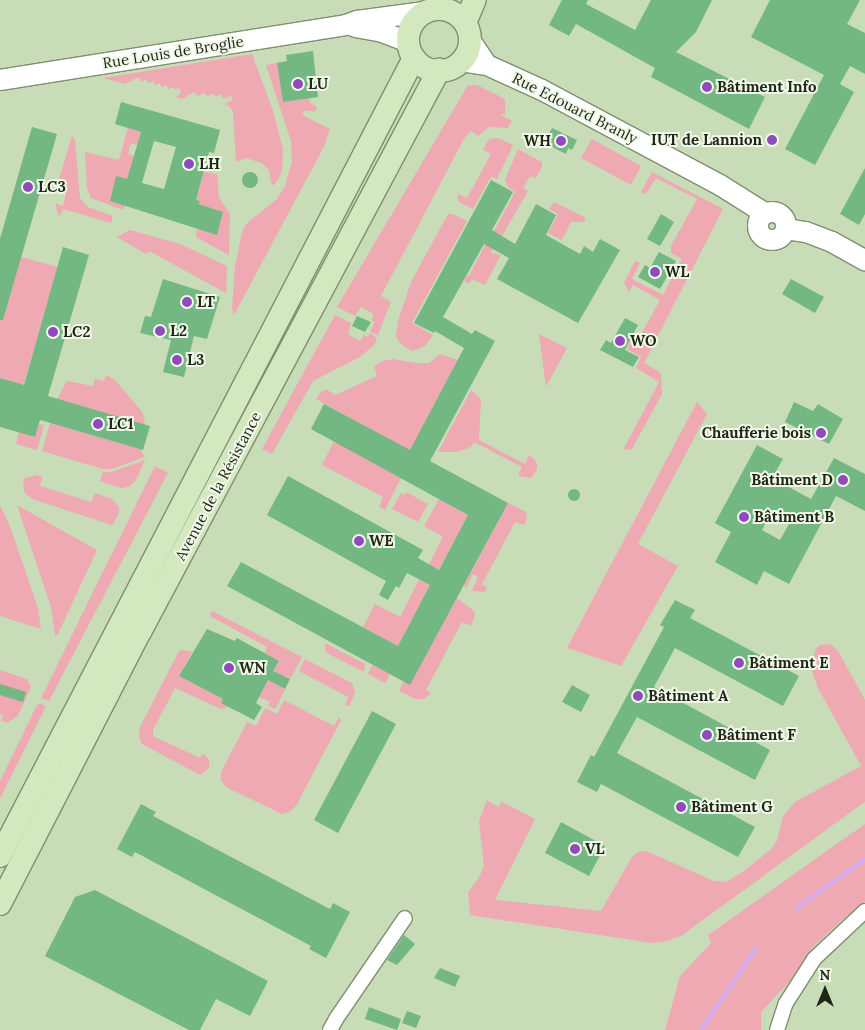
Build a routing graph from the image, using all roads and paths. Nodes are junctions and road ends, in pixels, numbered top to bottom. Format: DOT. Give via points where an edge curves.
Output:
graph roads {
  1 [pos="475,0"];
  2 [pos="438,7"];
  3 [pos="346,25"];
  4 [pos="467,32"];
  5 [pos="411,50"];
  6 [pos="461,61"];
  7 [pos="488,65"];
  8 [pos="440,70"];
  9 [pos="0,80"];
  10 [pos="865,260"];
  11 [pos="0,856"];
  12 [pos="0,904"];
  13 [pos="865,911"];
  14 [pos="405,918"];
  15 [pos="330,1030"];
  16 [pos="777,1030"];
  1 -- 4 [label="main road"];
  2 -- 3 [label="street, Rue Louis de Broglie"];
  2 -- 4 [label="main road" via="455,13"];
  2 -- 5 [label="main road" via="412,25"];
  3 -- 5 [label="street, Rue Louis de Broglie" via="382,32"];
  3 -- 9 [label="street, Rue Louis de Broglie"];
  4 -- 6 [label="main road" via="467,52"];
  4 -- 7 [label="street, Rue Edouard Branly"];
  5 -- 8 [label="main road" via="430,69"];
  5 -- 11 [label="main road, Avenue de la Résistance"];
  6 -- 7 [label="street, Rue Edouard Branly"];
  6 -- 8 [label="main road"];
  7 -- 10 [label="street, Rue Edouard Branly" via="604,122 720,185 766,214 781,215 786,229 815,236"];
  8 -- 12 [label="main road, Avenue de la Résistance" via="140,632"];
  13 -- 16 [label="street" via="814,959 786,1003"];
  14 -- 15 [label="street"];
}
